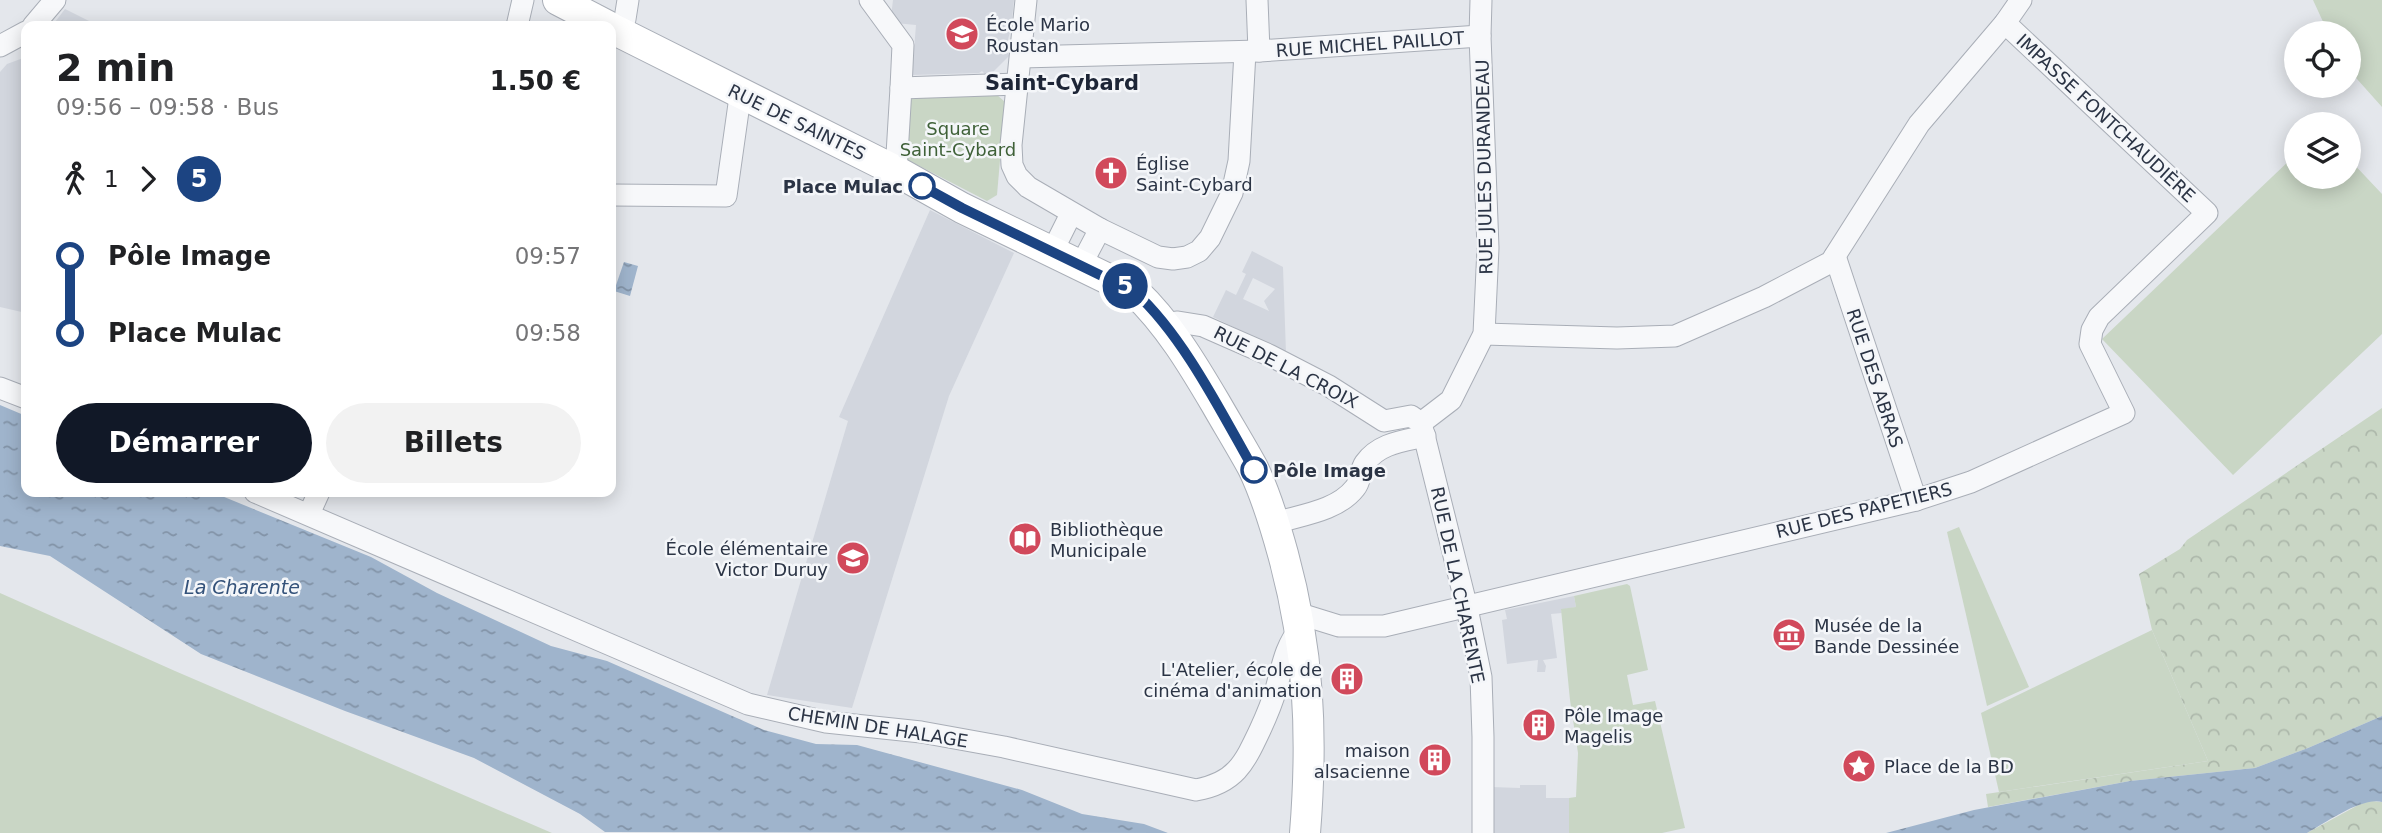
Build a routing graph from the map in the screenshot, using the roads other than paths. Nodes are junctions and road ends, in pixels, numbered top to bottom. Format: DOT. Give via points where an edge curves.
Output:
graph roads {
  1 [pos="55,0"];
  2 [pos="523,0"];
  3 [pos="558,0"];
  4 [pos="628,0"];
  5 [pos="870,0"];
  6 [pos="1026,0"];
  7 [pos="1257,0"];
  8 [pos="1481,0"];
  9 [pos="2021,0"];
  10 [pos="37,21"];
  11 [pos="518,21"];
  12 [pos="598,21"];
  13 [pos="2004,23"];
  14 [pos="616,26"];
  15 [pos="616,31"];
  16 [pos="21,35"];
  17 [pos="1480,36"];
  18 [pos="0,46"];
  19 [pos="1252,51"];
  20 [pos="1021,57"];
  21 [pos="1018,84"];
  22 [pos="901,88"];
  23 [pos="744,96"];
  24 [pos="896,171"];
  25 [pos="616,195"];
  26 [pos="2207,213"];
  27 [pos="1071,214"];
  28 [pos="1100,229"];
  29 [pos="1053,250"];
  30 [pos="1835,256"];
  31 [pos="1081,265"];
  32 [pos="1163,324"];
  33 [pos="1484,334"];
  34 [pos="0,388"];
  35 [pos="21,396"];
  36 [pos="1376,415"];
  37 [pos="1423,430"];
  38 [pos="1392,443"];
  39 [pos="267,497"];
  40 [pos="317,497"];
  41 [pos="1916,500"];
  42 [pos="309,514"];
  43 [pos="1275,523"];
  44 [pos="1467,608"];
  45 [pos="1300,628"];
  46 [pos="1306,676"];
  47 [pos="1275,693"];
  48 [pos="1305,833"];
  49 [pos="1483,833"];
  1 -- 10 [label="street"];
  2 -- 11 [label="street"];
  3 -- 12 [label="main road, RUE DE SAINTES"];
  4 -- 14 [label="street" via="625,19"];
  5 -- 22 [label="street" via="903,45"];
  6 -- 20 [label="street"];
  7 -- 19 [label="street"];
  8 -- 17 [label="street, RUE JULES DURANDEAU"];
  9 -- 13 [label="street"];
  13 -- 26 [label="street, IMPASSE FONTCHAUDIÈRE"];
  13 -- 30 [label="street" via="1919,124"];
  15 -- 23 [label="main road, RUE DE SAINTES"];
  16 -- 18 [label="street"];
  17 -- 19 [label="street, RUE MICHEL PAILLOT"];
  17 -- 33 [label="street, RUE JULES DURANDEAU" via="1488,248"];
  19 -- 20 [label="street, RUE MICHEL PAILLOT"];
  19 -- 28 [label="street" via="1232,193 1199,251 1187,257 1158,257"];
  20 -- 21 [label="street"];
  21 -- 22 [label="street"];
  21 -- 27 [label="street" via="1012,165 1028,187"];
  22 -- 24 [label="street"];
  23 -- 24 [label="main road, RUE DE SAINTES"];
  23 -- 25 [label="street" via="739,104 726,196"];
  24 -- 29 [label="main road, RUE DE SAINTES"];
  26 -- 41 [label="street, RUE DES PAPETIERS" via="2099,317 2092,330 2090,344 2124,414 1971,482"];
  27 -- 28 [label="street"];
  27 -- 29 [label="street"];
  28 -- 31 [label="street"];
  29 -- 31 [label="main road, RUE DE SAINTES"];
  30 -- 33 [label="street" via="1764,298 1675,337"];
  30 -- 41 [label="street, RUE DES ABRAS"];
  31 -- 32 [label="main road, RUE DE SAINTES" via="1135,292"];
  32 -- 36 [label="street, RUE DE LA CROIX" via="1178,321 1203,326 1269,355"];
  32 -- 43 [label="main road, RUE DE SAINTES" via="1193,365 1254,470"];
  33 -- 37 [label="street" via="1451,400"];
  34 -- 35 [label="street"];
  36 -- 37 [label="street" via="1411,416"];
  36 -- 38 [label="street"];
  37 -- 38 [label="street"];
  37 -- 44 [label="street, RUE DE LA CHARENTE"];
  38 -- 43 [label="street" via="1365,463 1356,487 1341,500"];
  39 -- 42 [label="street, CHEMIN DE HALAGE"];
  40 -- 42 [label="street"];
  41 -- 44 [label="street, RUE DES PAPETIERS"];
  42 -- 47 [label="street, CHEMIN DE HALAGE" via="748,704 826,722 1004,747 1196,790 1226,780 1246,760"];
  43 -- 45 [label="main road, RUE DE SAINTES"];
  44 -- 45 [label="street, RUE DES PAPETIERS" via="1384,625"];
  44 -- 49 [label="street, RUE DE LA CHARENTE" via="1481,677"];
  45 -- 46 [label="main road, RUE DE SAINTES"];
  45 -- 47 [label="street, CHEMIN DE HALAGE" via="1292,637"];
  46 -- 47 [label="street" via="1287,682"];
  46 -- 48 [label="main road, RUE DE SAINTES" via="1310,766"];
}
